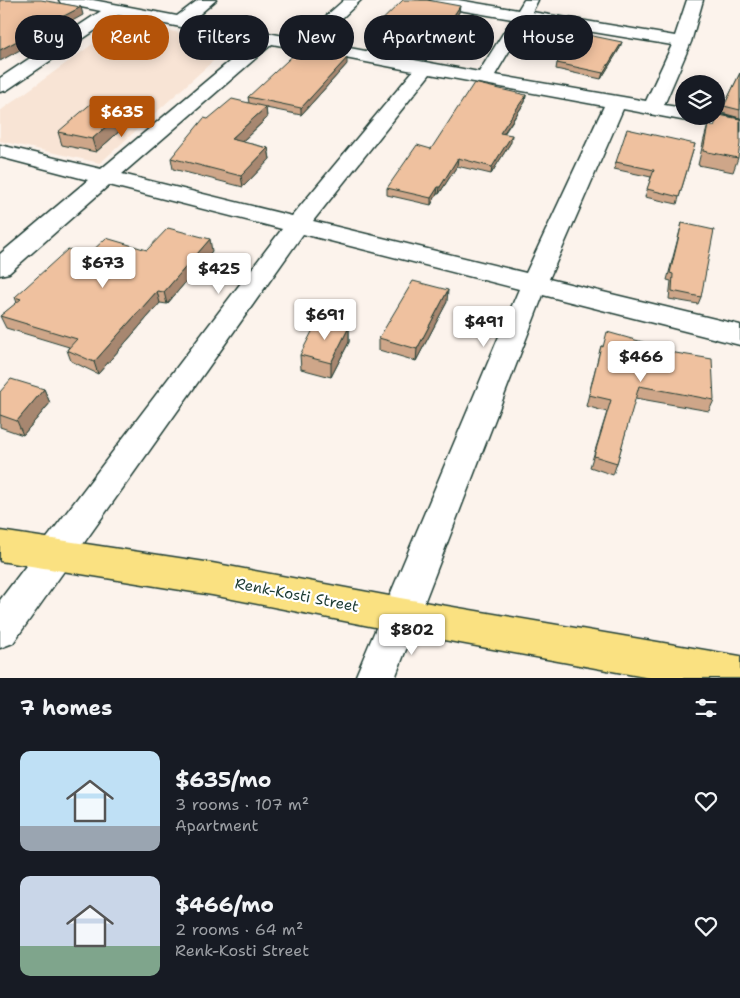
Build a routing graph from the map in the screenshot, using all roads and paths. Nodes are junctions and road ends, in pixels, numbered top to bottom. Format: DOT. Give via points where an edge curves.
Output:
graph roads {
  1 [pos="67,0"];
  2 [pos="208,0"];
  3 [pos="353,0"];
  4 [pos="429,0"];
  5 [pos="532,0"];
  6 [pos="695,0"];
  7 [pos="115,9"];
  8 [pos="189,15"];
  9 [pos="337,15"];
  10 [pos="522,15"];
  11 [pos="179,22"];
  12 [pos="593,27"];
  13 [pos="682,42"];
  14 [pos="504,45"];
  15 [pos="354,55"];
  16 [pos="242,60"];
  17 [pos="425,68"];
  18 [pos="484,79"];
  19 [pos="0,86"];
  20 [pos="616,102"];
  21 [pos="652,109"];
  22 [pos="675,113"];
  23 [pos="725,122"];
  24 [pos="740,125"];
  25 [pos="0,150"];
  26 [pos="104,177"];
  27 [pos="297,225"];
  28 [pos="0,267"];
  29 [pos="534,284"];
  30 [pos="740,335"];
  31 [pos="0,546"];
  32 [pos="55,555"];
  33 [pos="400,615"];
  34 [pos="0,630"];
  35 [pos="740,675"];
  36 [pos="375,678"];
  1 -- 7 [label="street"];
  2 -- 8 [label="street"];
  3 -- 9 [label="street"];
  4 -- 10 [label="street"];
  5 -- 10 [label="street"];
  6 -- 13 [label="street"];
  7 -- 11 [label="street"];
  7 -- 19 [label="street"];
  12 -- 13 [label="street"];
  13 -- 21 [label="street"];
  14 -- 18 [label="street"];
  15 -- 17 [label="street"];
  16 -- 26 [label="street"];
  17 -- 18 [label="street"];
  17 -- 27 [label="street"];
  18 -- 20 [label="street"];
  20 -- 21 [label="street"];
  20 -- 29 [label="street"];
  21 -- 22 [label="street"];
  23 -- 24 [label="street"];
  25 -- 26 [label="street"];
  26 -- 27 [label="street"];
  26 -- 28 [label="street"];
  27 -- 29 [label="street"];
  27 -- 32 [label="street"];
  29 -- 30 [label="street"];
  29 -- 33 [label="street"];
  31 -- 32 [label="main road, Renk-Kosti Street"];
  32 -- 33 [label="main road, Renk-Kosti Street" via="212,579"];
  32 -- 34 [label="street"];
  33 -- 35 [label="main road, Renk-Kosti Street"];
  33 -- 36 [label="street"];
}
